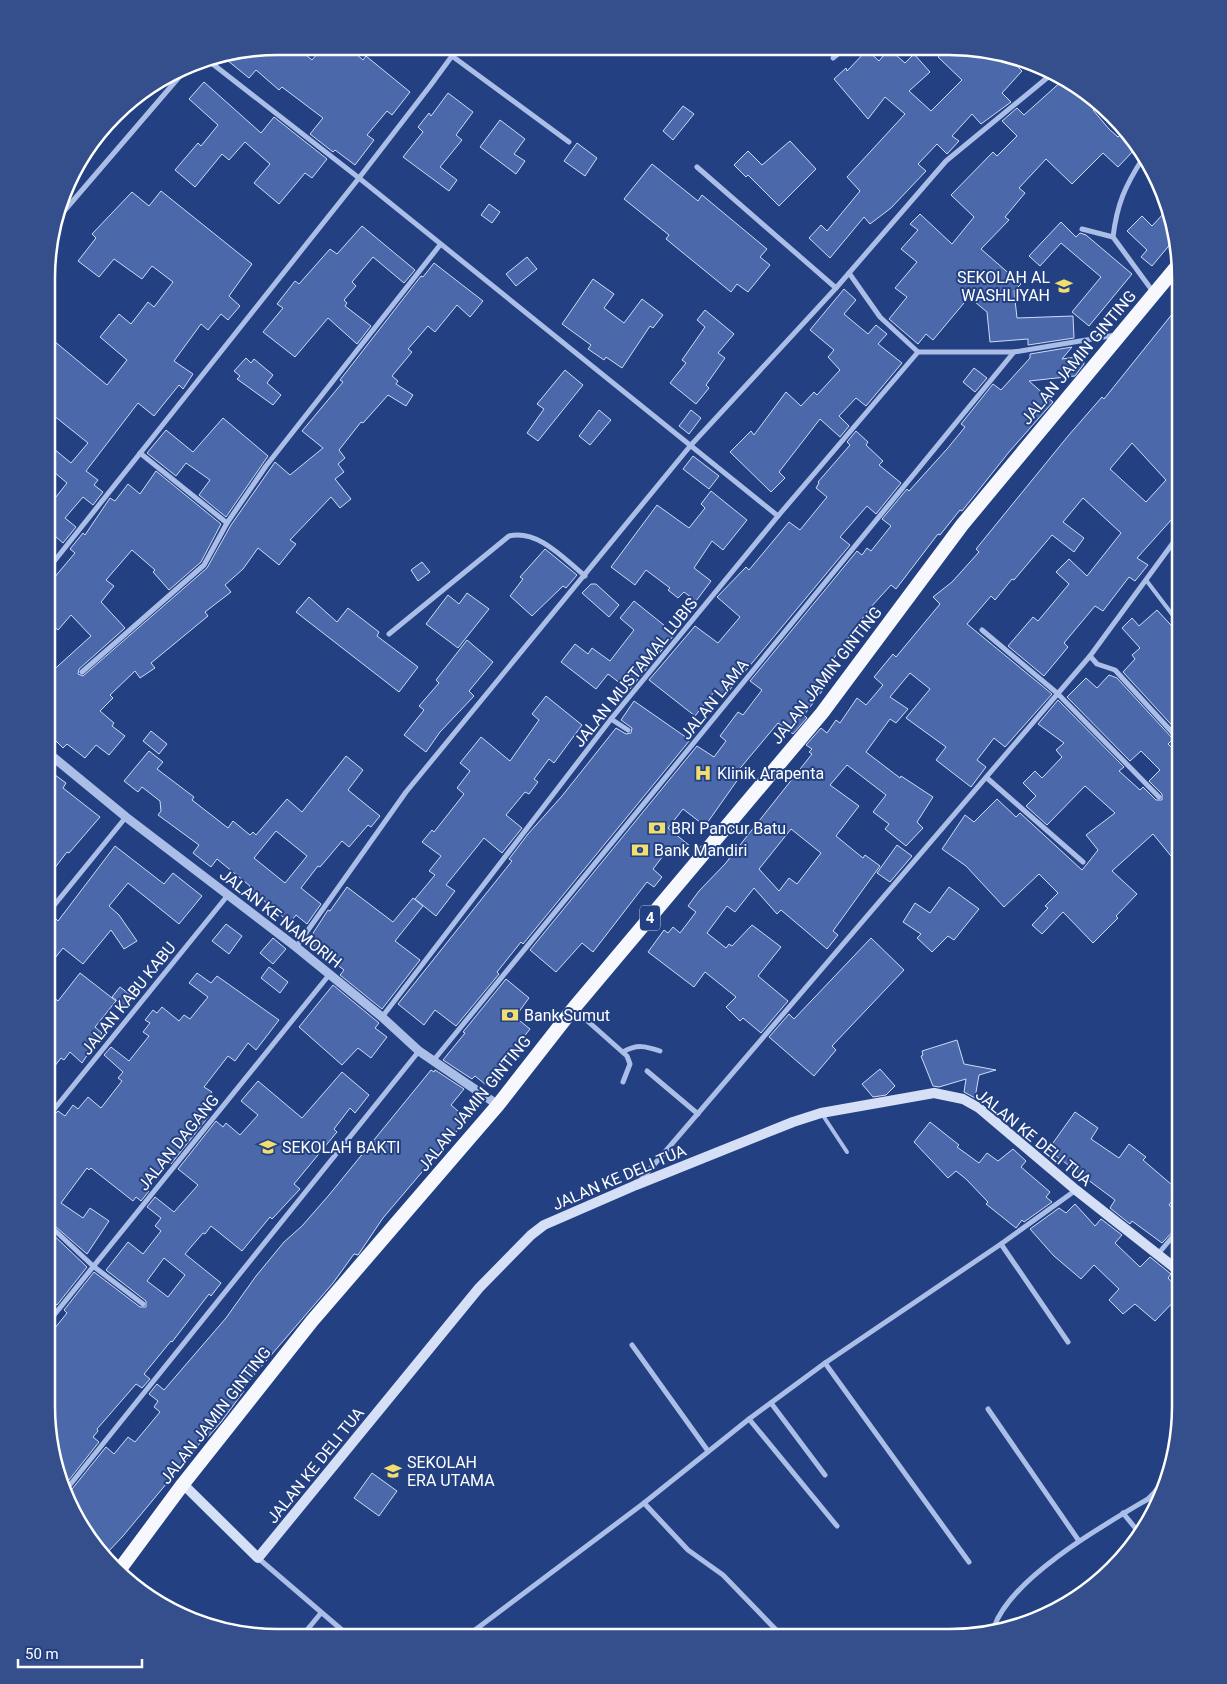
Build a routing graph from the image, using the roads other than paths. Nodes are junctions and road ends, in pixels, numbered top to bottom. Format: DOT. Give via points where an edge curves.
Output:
graph roads {
  1 [pos="837,55"];
  2 [pos="452,56"];
  3 [pos="833,58"];
  4 [pos="214,65"];
  5 [pos="1047,78"];
  6 [pos="177,80"];
  7 [pos="570,142"];
  8 [pos="1140,163"];
  9 [pos="698,167"];
  10 [pos="359,178"];
  11 [pos="67,208"];
  12 [pos="1082,229"];
  13 [pos="1113,237"];
  14 [pos="440,245"];
  15 [pos="849,273"];
  16 [pos="1172,273"];
  17 [pos="836,288"];
  18 [pos="1154,293"];
  19 [pos="1119,334"];
  20 [pos="918,352"];
  21 [pos="1014,352"];
  22 [pos="691,445"];
  23 [pos="140,453"];
  24 [pos="778,516"];
  25 [pos="227,523"];
  26 [pos="1172,544"];
  27 [pos="55,560"];
  28 [pos="585,576"];
  29 [pos="1146,580"];
  30 [pos="1172,614"];
  31 [pos="982,630"];
  32 [pos="389,634"];
  33 [pos="1090,656"];
  34 [pos="82,672"];
  35 [pos="1058,693"];
  36 [pos="611,719"];
  37 [pos="628,730"];
  38 [pos="1172,733"];
  39 [pos="55,759"];
  40 [pos="987,778"];
  41 [pos="1159,797"];
  42 [pos="126,817"];
  43 [pos="1083,862"];
  44 [pos="228,895"];
  45 [pos="55,904"];
  46 [pos="296,947"];
  47 [pos="329,975"];
  48 [pos="573,1009"];
  49 [pos="382,1017"];
  50 [pos="419,1051"];
  51 [pos="660,1051"];
  52 [pos="623,1052"];
  53 [pos="432,1061"];
  54 [pos="647,1071"];
  55 [pos="623,1082"];
  56 [pos="498,1106"];
  57 [pos="55,1108"];
  58 [pos="821,1113"];
  59 [pos="698,1114"];
  60 [pos="847,1152"];
  61 [pos="636,1185"];
  62 [pos="1076,1190"];
  63 [pos="55,1230"];
  64 [pos="1172,1237"];
  65 [pos="1001,1244"];
  66 [pos="1158,1254"];
  67 [pos="1172,1265"];
  68 [pos="93,1266"];
  69 [pos="143,1304"];
  70 [pos="55,1314"];
  71 [pos="1068,1342"];
  72 [pos="632,1345"];
  73 [pos="825,1363"];
  74 [pos="771,1403"];
  75 [pos="988,1409"];
  76 [pos="750,1418"];
  77 [pos="708,1451"];
  78 [pos="825,1475"];
  79 [pos="183,1484"];
  80 [pos="70,1485"];
  81 [pos="1154,1493"];
  82 [pos="644,1503"];
  83 [pos="1124,1513"];
  84 [pos="837,1526"];
  85 [pos="1135,1528"];
  86 [pos="1079,1541"];
  87 [pos="258,1558"];
  88 [pos="969,1562"];
  89 [pos="123,1567"];
  90 [pos="321,1613"];
  91 [pos="996,1624"];
  92 [pos="308,1629"];
  93 [pos="340,1629"];
  94 [pos="476,1629"];
  95 [pos="775,1629"];
  1 -- 3 [label="street"];
  2 -- 7 [label="street"];
  2 -- 10 [label="street"];
  4 -- 10 [label="street"];
  5 -- 15 [label="street" via="946,161"];
  6 -- 11 [label="street"];
  8 -- 13 [label="street" via="1121,196"];
  9 -- 17 [label="street"];
  10 -- 14 [label="street"];
  10 -- 23 [label="street"];
  12 -- 13 [label="street"];
  13 -- 18 [label="street"];
  14 -- 22 [label="street"];
  14 -- 25 [label="street" via="266,466"];
  15 -- 17 [label="street"];
  15 -- 20 [label="street" via="880,317"];
  16 -- 18 [label="highway, JALAN JAMIN GINTING / 4"];
  17 -- 22 [label="street"];
  18 -- 19 [label="highway, JALAN JAMIN GINTING / 4"];
  19 -- 21 [label="street"];
  19 -- 48 [label="highway, JALAN JAMIN GINTING / 4" via="962,525 822,713"];
  20 -- 21 [label="street"];
  20 -- 24 [label="street, JALAN MUSTAMAL LUBIS"];
  21 -- 53 [label="street, JALAN LAMA"];
  22 -- 24 [label="street"];
  22 -- 28 [label="street"];
  23 -- 25 [label="street"];
  23 -- 27 [label="street"];
  24 -- 36 [label="street, JALAN MUSTAMAL LUBIS"];
  25 -- 34 [label="street" via="197,573"];
  26 -- 29 [label="street"];
  28 -- 32 [label="street" via="536,539 525,534 509,536"];
  28 -- 46 [label="street" via="406,792"];
  29 -- 30 [label="lane"];
  29 -- 33 [label="street"];
  31 -- 35 [label="street"];
  33 -- 35 [label="street"];
  33 -- 38 [label="street" via="1098,664 1115,670"];
  35 -- 40 [label="street"];
  35 -- 41 [label="street"];
  36 -- 37 [label="street"];
  36 -- 49 [label="street, JALAN MUSTAMAL LUBIS"];
  39 -- 42 [label="street, JALAN KE NAMORIH"];
  40 -- 43 [label="street"];
  40 -- 59 [label="street"];
  42 -- 44 [label="street, JALAN KE NAMORIH"];
  42 -- 45 [label="street"];
  44 -- 46 [label="street, JALAN KE NAMORIH"];
  44 -- 57 [label="street, JALAN KABU KABU"];
  46 -- 47 [label="street, JALAN KE NAMORIH"];
  47 -- 49 [label="street, JALAN KE NAMORIH"];
  47 -- 68 [label="street, JALAN DAGANG"];
  48 -- 52 [label="street"];
  48 -- 56 [label="highway, JALAN JAMIN GINTING / 4"];
  49 -- 50 [label="street, JALAN KE NAMORIH"];
  50 -- 53 [label="street, JALAN KE NAMORIH"];
  50 -- 80 [label="street"];
  51 -- 52 [label="street" via="636,1046"];
  52 -- 55 [label="street" via="630,1064"];
  53 -- 56 [label="street, JALAN KE NAMORIH"];
  54 -- 59 [label="street"];
  56 -- 79 [label="highway, JALAN JAMIN GINTING / 4" via="312,1321"];
  58 -- 60 [label="lane"];
  58 -- 61 [label="main road, JALAN KE DELI TUA"];
  58 -- 62 [label="main road, JALAN KE DELI TUA" via="924,1094 963,1099 979,1108"];
  59 -- 61 [label="street"];
  61 -- 87 [label="main road, JALAN KE DELI TUA" via="544,1224 530,1235 479,1288"];
  62 -- 65 [label="street"];
  62 -- 66 [label="main road, JALAN KE DELI TUA"];
  63 -- 68 [label="street"];
  64 -- 66 [label="street"];
  65 -- 71 [label="street"];
  65 -- 73 [label="street"];
  66 -- 67 [label="main road, JALAN KE DELI TUA"];
  68 -- 69 [label="street"];
  68 -- 70 [label="street, JALAN DAGANG"];
  72 -- 77 [label="street"];
  73 -- 74 [label="street"];
  73 -- 88 [label="street"];
  74 -- 76 [label="street"];
  74 -- 78 [label="street"];
  75 -- 86 [label="street"];
  76 -- 77 [label="street"];
  76 -- 84 [label="street"];
  77 -- 82 [label="street"];
  79 -- 87 [label="main road"];
  79 -- 89 [label="highway, JALAN JAMIN GINTING / 4"];
  81 -- 83 [label="street"];
  82 -- 94 [label="street"];
  82 -- 95 [label="street" via="688,1550 723,1576"];
  83 -- 85 [label="street"];
  83 -- 86 [label="street"];
  86 -- 91 [label="street" via="1024,1585 1005,1605"];
  87 -- 90 [label="street"];
  90 -- 92 [label="street"];
  90 -- 93 [label="street"];
}
